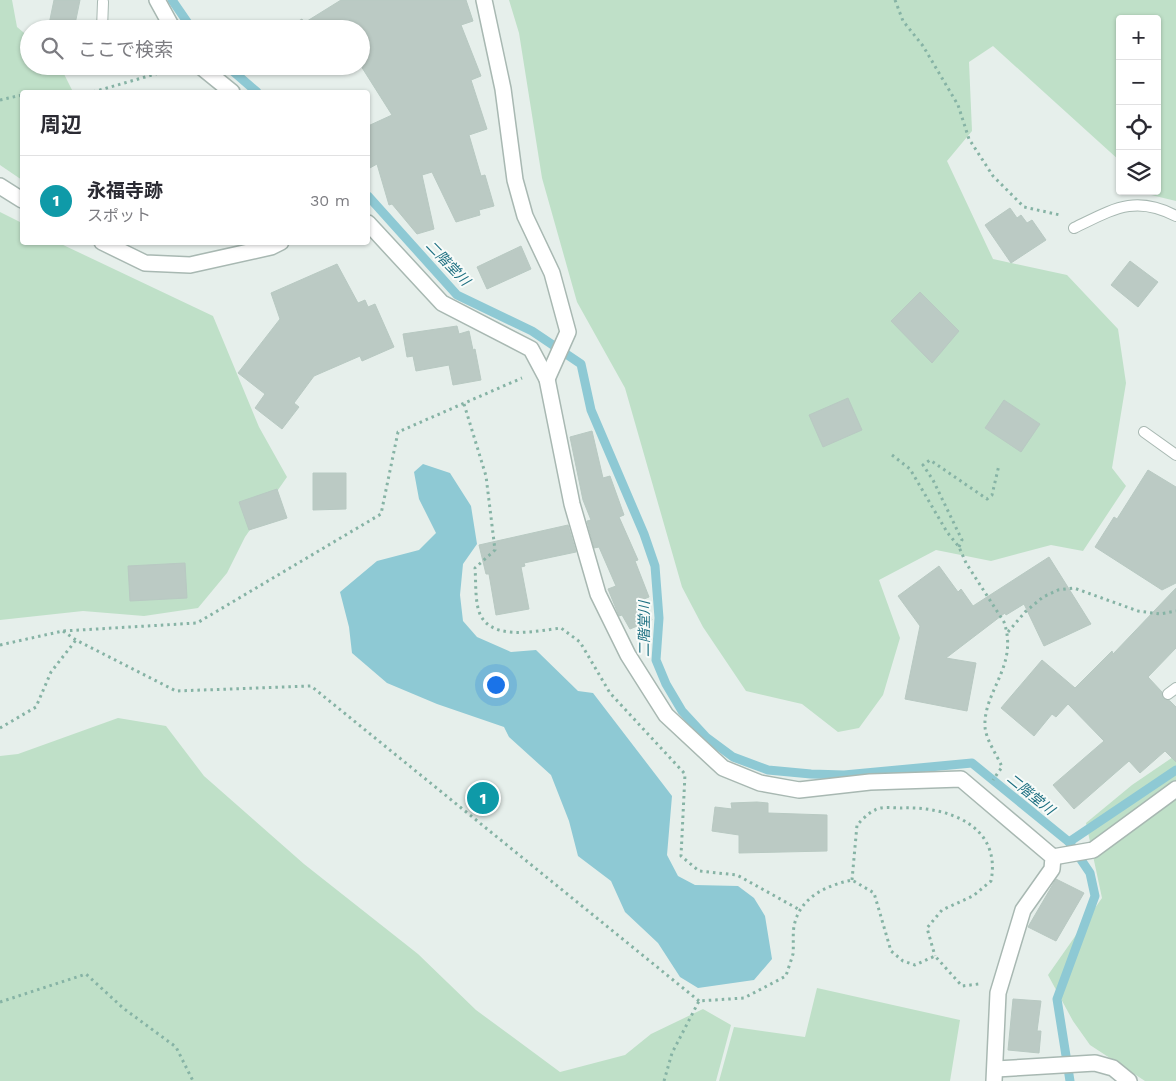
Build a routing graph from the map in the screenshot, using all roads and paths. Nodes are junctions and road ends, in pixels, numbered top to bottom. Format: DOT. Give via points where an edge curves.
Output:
graph roads {
  1 [pos="157,0"];
  2 [pos="484,0"];
  3 [pos="895,0"];
  4 [pos="103,2"];
  5 [pos="102,20"];
  6 [pos="168,20"];
  7 [pos="152,75"];
  8 [pos="211,75"];
  9 [pos="100,90"];
  10 [pos="230,90"];
  11 [pos="20,95"];
  12 [pos="0,100"];
  13 [pos="0,186"];
  14 [pos="20,199"];
  15 [pos="1176,216"];
  16 [pos="370,225"];
  17 [pos="1074,228"];
  18 [pos="108,245"];
  19 [pos="274,245"];
  20 [pos="545,374"];
  21 [pos="464,404"];
  22 [pos="1144,432"];
  23 [pos="892,455"];
  24 [pos="1176,455"];
  25 [pos="999,465"];
  26 [pos="959,548"];
  27 [pos="1176,611"];
  28 [pos="63,631"];
  29 [pos="1008,633"];
  30 [pos="76,640"];
  31 [pos="0,645"];
  32 [pos="0,728"];
  33 [pos="1176,789"];
  34 [pos="982,796"];
  35 [pos="1053,857"];
  36 [pos="852,880"];
  37 [pos="800,910"];
  38 [pos="935,956"];
  39 [pos="980,984"];
  40 [pos="700,1001"];
  41 [pos="0,1002"];
  42 [pos="995,1075"];
  43 [pos="192,1081"];
  44 [pos="664,1081"];
  45 [pos="1130,1081"];
  1 -- 6 [label="street"];
  2 -- 20 [label="street" via="503,89 515,180 525,216 552,273 568,332"];
  3 -- 17 [label="path" via="903,21 923,46 958,105 969,139 993,176 1024,207 1063,216"];
  4 -- 5 [label="lane"];
  7 -- 9 [label="path"];
  8 -- 10 [label="street"];
  11 -- 12 [label="path"];
  13 -- 14 [label="street"];
  15 -- 17 [label="lane" via="1160,207 1122,205"];
  16 -- 20 [label="street" via="442,303 531,349"];
  18 -- 19 [label="street" via="145,263 190,264"];
  20 -- 21 [label="path"];
  20 -- 34 [label="street" via="572,504 598,594 628,655 666,715 723,768 760,783 798,790 870,782 961,779"];
  21 -- 28 [label="path" via="398,432 381,514 198,624"];
  21 -- 37 [label="path" via="486,476 495,550 475,568 478,609 491,628 517,634 561,628 580,642 610,693 685,774 680,856 699,871 736,875"];
  22 -- 24 [label="lane"];
  23 -- 26 [label="path" via="910,469"];
  25 -- 26 [label="path" via="992,494 986,499 930,460 923,465 962,540"];
  26 -- 29 [label="path"];
  27 -- 29 [label="path" via="1160,614 1138,612 1074,588 1058,590 1025,612"];
  28 -- 30 [label="path"];
  28 -- 31 [label="path"];
  29 -- 34 [label="path" via="1007,659 986,715 985,729 1002,767"];
  30 -- 32 [label="path" via="51,672 36,707"];
  30 -- 40 [label="path" via="176,691 311,686"];
  33 -- 35 [label="street" via="1093,850"];
  34 -- 35 [label="street"];
  35 -- 42 [label="street" via="1052,869 1023,910 998,994"];
  36 -- 37 [label="path" via="834,884 806,900"];
  36 -- 38 [label="path" via="874,893 891,952 915,965"];
  36 -- 38 [label="path" via="857,825 876,809 925,807 967,822 981,833 991,848 994,864 991,881 972,896 942,910 927,928"];
  37 -- 40 [label="path" via="786,976 744,998"];
  38 -- 39 [label="path" via="962,986"];
  40 -- 44 [label="path" via="672,1053"];
  41 -- 43 [label="path" via="86,974 123,1008 176,1046"];
  42 -- 45 [label="street" via="1095,1063 1113,1068"];
}
